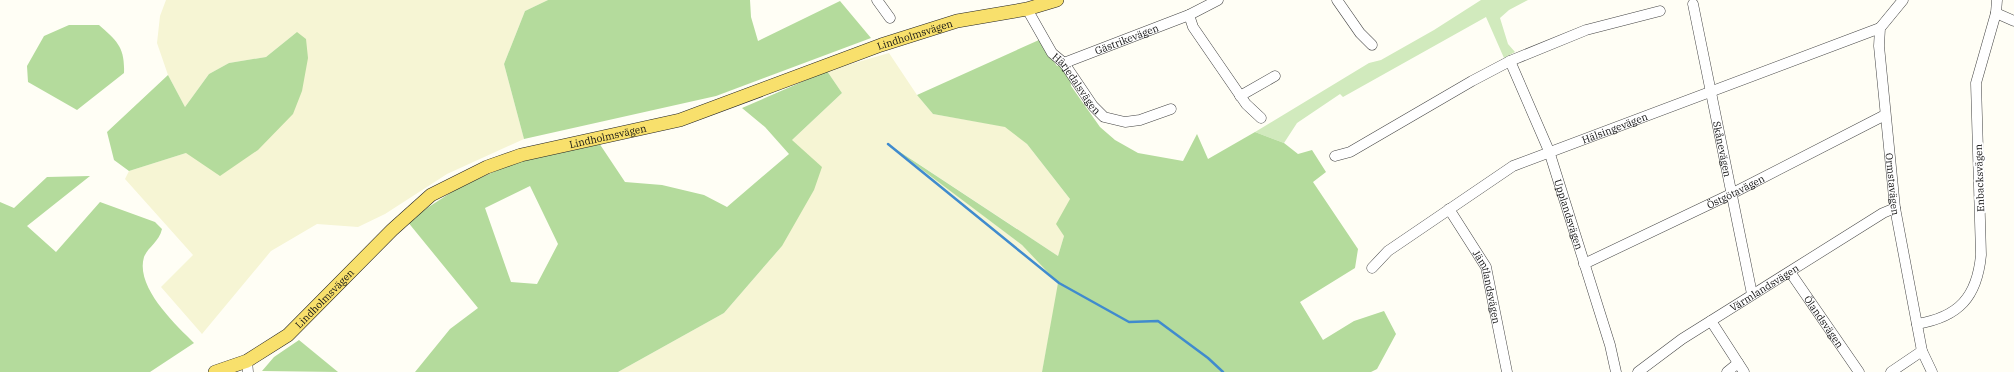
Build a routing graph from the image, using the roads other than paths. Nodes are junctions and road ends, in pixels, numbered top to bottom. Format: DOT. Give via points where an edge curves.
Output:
graph roads {
  1 [pos="877,0"];
  2 [pos="1057,0"];
  3 [pos="1218,0"];
  4 [pos="1336,0"];
  5 [pos="1903,0"];
  6 [pos="1997,0"];
  7 [pos="1693,4"];
  8 [pos="1027,9"];
  9 [pos="1660,11"];
  10 [pos="1996,13"];
  11 [pos="1189,15"];
  12 [pos="890,18"];
  13 [pos="2014,21"];
  14 [pos="1880,28"];
  15 [pos="1372,44"];
  16 [pos="1510,61"];
  17 [pos="1064,62"];
  18 [pos="1274,76"];
  19 [pos="1711,91"];
  20 [pos="1240,96"];
  21 [pos="1171,109"];
  22 [pos="1885,115"];
  23 [pos="1261,118"];
  24 [pos="1549,151"];
  25 [pos="1335,156"];
  26 [pos="1731,194"];
  27 [pos="1895,208"];
  28 [pos="1448,209"];
  29 [pos="1584,264"];
  30 [pos="1372,268"];
  31 [pos="1790,272"];
  32 [pos="1752,294"];
  33 [pos="1710,321"];
  34 [pos="1917,324"];
  35 [pos="1922,351"];
  36 [pos="248,366"];
  37 [pos="1741,368"];
  38 [pos="215,372"];
  39 [pos="1507,372"];
  40 [pos="1616,372"];
  41 [pos="1638,372"];
  42 [pos="1727,372"];
  43 [pos="1859,372"];
  44 [pos="1891,372"];
  45 [pos="1932,372"];
  1 -- 12 [label="street"];
  2 -- 8 [label="main road, Lindholmsvägen"];
  3 -- 11 [label="street, Gästrikevägen"];
  4 -- 15 [label="street" via="1360,33"];
  5 -- 14 [label="street"];
  6 -- 10 [label="street, Enbacksvägen"];
  7 -- 19 [label="street, Skånevägen"];
  8 -- 17 [label="street, Härjedalsvägen" via="1052,53"];
  8 -- 36 [label="main road, Lindholmsvägen" via="949,23 881,45 680,120 521,156 487,167 431,195 392,230 288,335"];
  9 -- 16 [label="street" via="1586,30"];
  10 -- 13 [label="street"];
  10 -- 34 [label="street, Enbacksvägen" via="1976,83 1980,268 1973,289 1958,308 1949,316"];
  11 -- 17 [label="street, Gästrikevägen"];
  11 -- 20 [label="street" via="1193,26"];
  14 -- 19 [label="street, Hälsingevägen"];
  14 -- 22 [label="street, Ormstavägen" via="1879,46"];
  16 -- 24 [label="street, Upplandsvägen"];
  16 -- 25 [label="street" via="1350,152"];
  17 -- 21 [label="street, Härjedalsvägen" via="1093,106 1104,117 1125,122 1140,120"];
  18 -- 20 [label="street"];
  19 -- 24 [label="street, Hälsingevägen"];
  19 -- 26 [label="street, Skånevägen"];
  20 -- 23 [label="street"];
  22 -- 26 [label="street, Östgötavägen"];
  22 -- 27 [label="street, Ormstavägen"];
  24 -- 28 [label="street, Hälsingevägen" via="1513,166"];
  24 -- 29 [label="street, Upplandsvägen"];
  26 -- 29 [label="street, Östgötavägen"];
  26 -- 32 [label="street, Skånevägen"];
  27 -- 31 [label="street, Värmlandsvägen"];
  27 -- 34 [label="street, Ormstavägen"];
  28 -- 30 [label="street, Hälsingevägen" via="1388,251"];
  28 -- 39 [label="street, Jämtlandsvägen" via="1486,267"];
  29 -- 40 [label="street, Upplandsvägen"];
  31 -- 32 [label="street, Värmlandsvägen"];
  31 -- 43 [label="street, Ölandsvägen"];
  32 -- 33 [label="street, Värmlandsvägen"];
  33 -- 37 [label="street"];
  33 -- 41 [label="street, Värmlandsvägen"];
  34 -- 35 [label="street, Ormstavägen"];
  35 -- 44 [label="street"];
  35 -- 45 [label="street, Ormstavägen"];
  36 -- 38 [label="main road, Lindholmsvägen"];
  37 -- 42 [label="street"];
}
